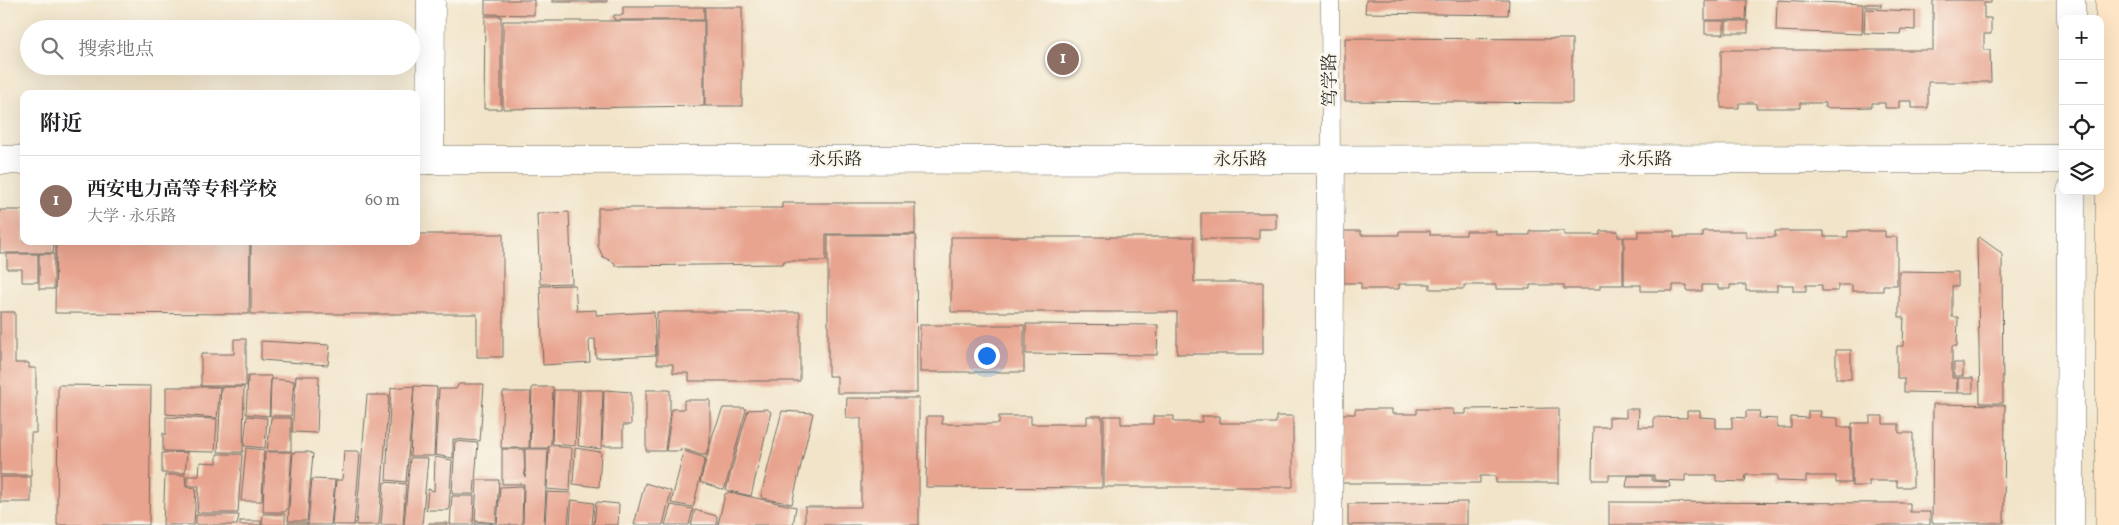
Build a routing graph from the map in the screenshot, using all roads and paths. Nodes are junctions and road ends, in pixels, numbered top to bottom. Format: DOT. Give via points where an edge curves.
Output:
graph roads {
  1 [pos="431,0"];
  2 [pos="1330,0"];
  3 [pos="2071,0"];
  4 [pos="2110,0"];
  5 [pos="2071,15"];
  6 [pos="2059,159"];
  7 [pos="2110,159"];
  8 [pos="0,160"];
  9 [pos="20,160"];
  10 [pos="423,160"];
  11 [pos="1331,160"];
  12 [pos="2071,195"];
  13 [pos="1328,525"];
  14 [pos="2070,525"];
  15 [pos="2110,525"];
  1 -- 10 [label="street"];
  2 -- 11 [label="lane, 笃学路"];
  3 -- 5 [label="street"];
  4 -- 7 [label="main road"];
  6 -- 11 [label="street, 永乐路"];
  7 -- 15 [label="main road"];
  8 -- 9 [label="street"];
  10 -- 11 [label="street, 永乐路"];
  11 -- 13 [label="street"];
  12 -- 14 [label="street"];
}
